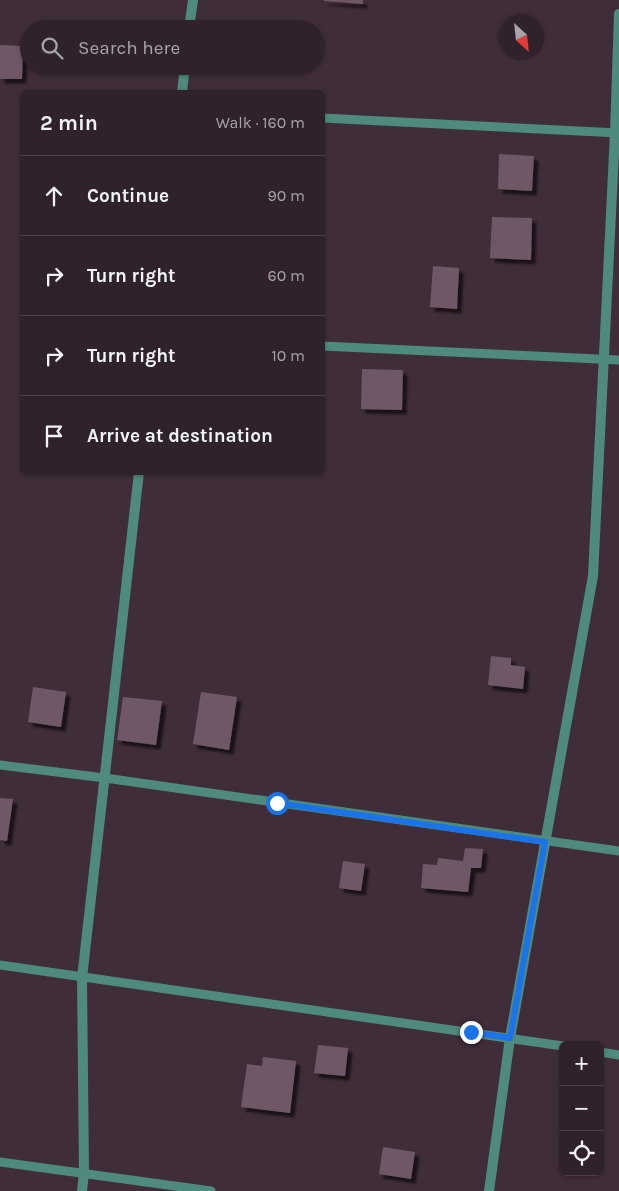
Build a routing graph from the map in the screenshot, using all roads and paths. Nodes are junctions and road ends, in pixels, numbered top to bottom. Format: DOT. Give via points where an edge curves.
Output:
graph roads {
  1 [pos="193,0"];
  2 [pos="619,14"];
  3 [pos="190,20"];
  4 [pos="184,75"];
  5 [pos="182,90"];
  6 [pos="325,118"];
  7 [pos="617,133"];
  8 [pos="325,346"];
  9 [pos="604,360"];
  10 [pos="619,360"];
  11 [pos="139,475"];
  12 [pos="0,765"];
  13 [pos="105,778"];
  14 [pos="545,842"];
  15 [pos="619,851"];
  16 [pos="0,965"];
  17 [pos="82,978"];
  18 [pos="510,1038"];
  19 [pos="559,1045"];
  20 [pos="604,1053"];
  21 [pos="619,1055"];
  22 [pos="0,1162"];
  23 [pos="84,1173"];
  24 [pos="82,1191"];
  25 [pos="211,1191"];
  26 [pos="489,1191"];
  1 -- 3 [label="street"];
  2 -- 7 [label="street"];
  4 -- 5 [label="street"];
  6 -- 7 [label="lane"];
  7 -- 9 [label="street"];
  8 -- 9 [label="lane"];
  9 -- 10 [label="lane"];
  9 -- 14 [label="street" via="593,576"];
  11 -- 13 [label="street"];
  12 -- 13 [label="lane"];
  13 -- 14 [label="lane"];
  13 -- 17 [label="street"];
  14 -- 15 [label="lane"];
  14 -- 18 [label="street"];
  16 -- 17 [label="lane"];
  17 -- 18 [label="lane"];
  17 -- 23 [label="street"];
  18 -- 19 [label="lane"];
  18 -- 26 [label="street"];
  20 -- 21 [label="lane"];
  22 -- 23 [label="lane"];
  23 -- 24 [label="street"];
  23 -- 25 [label="lane"];
}
